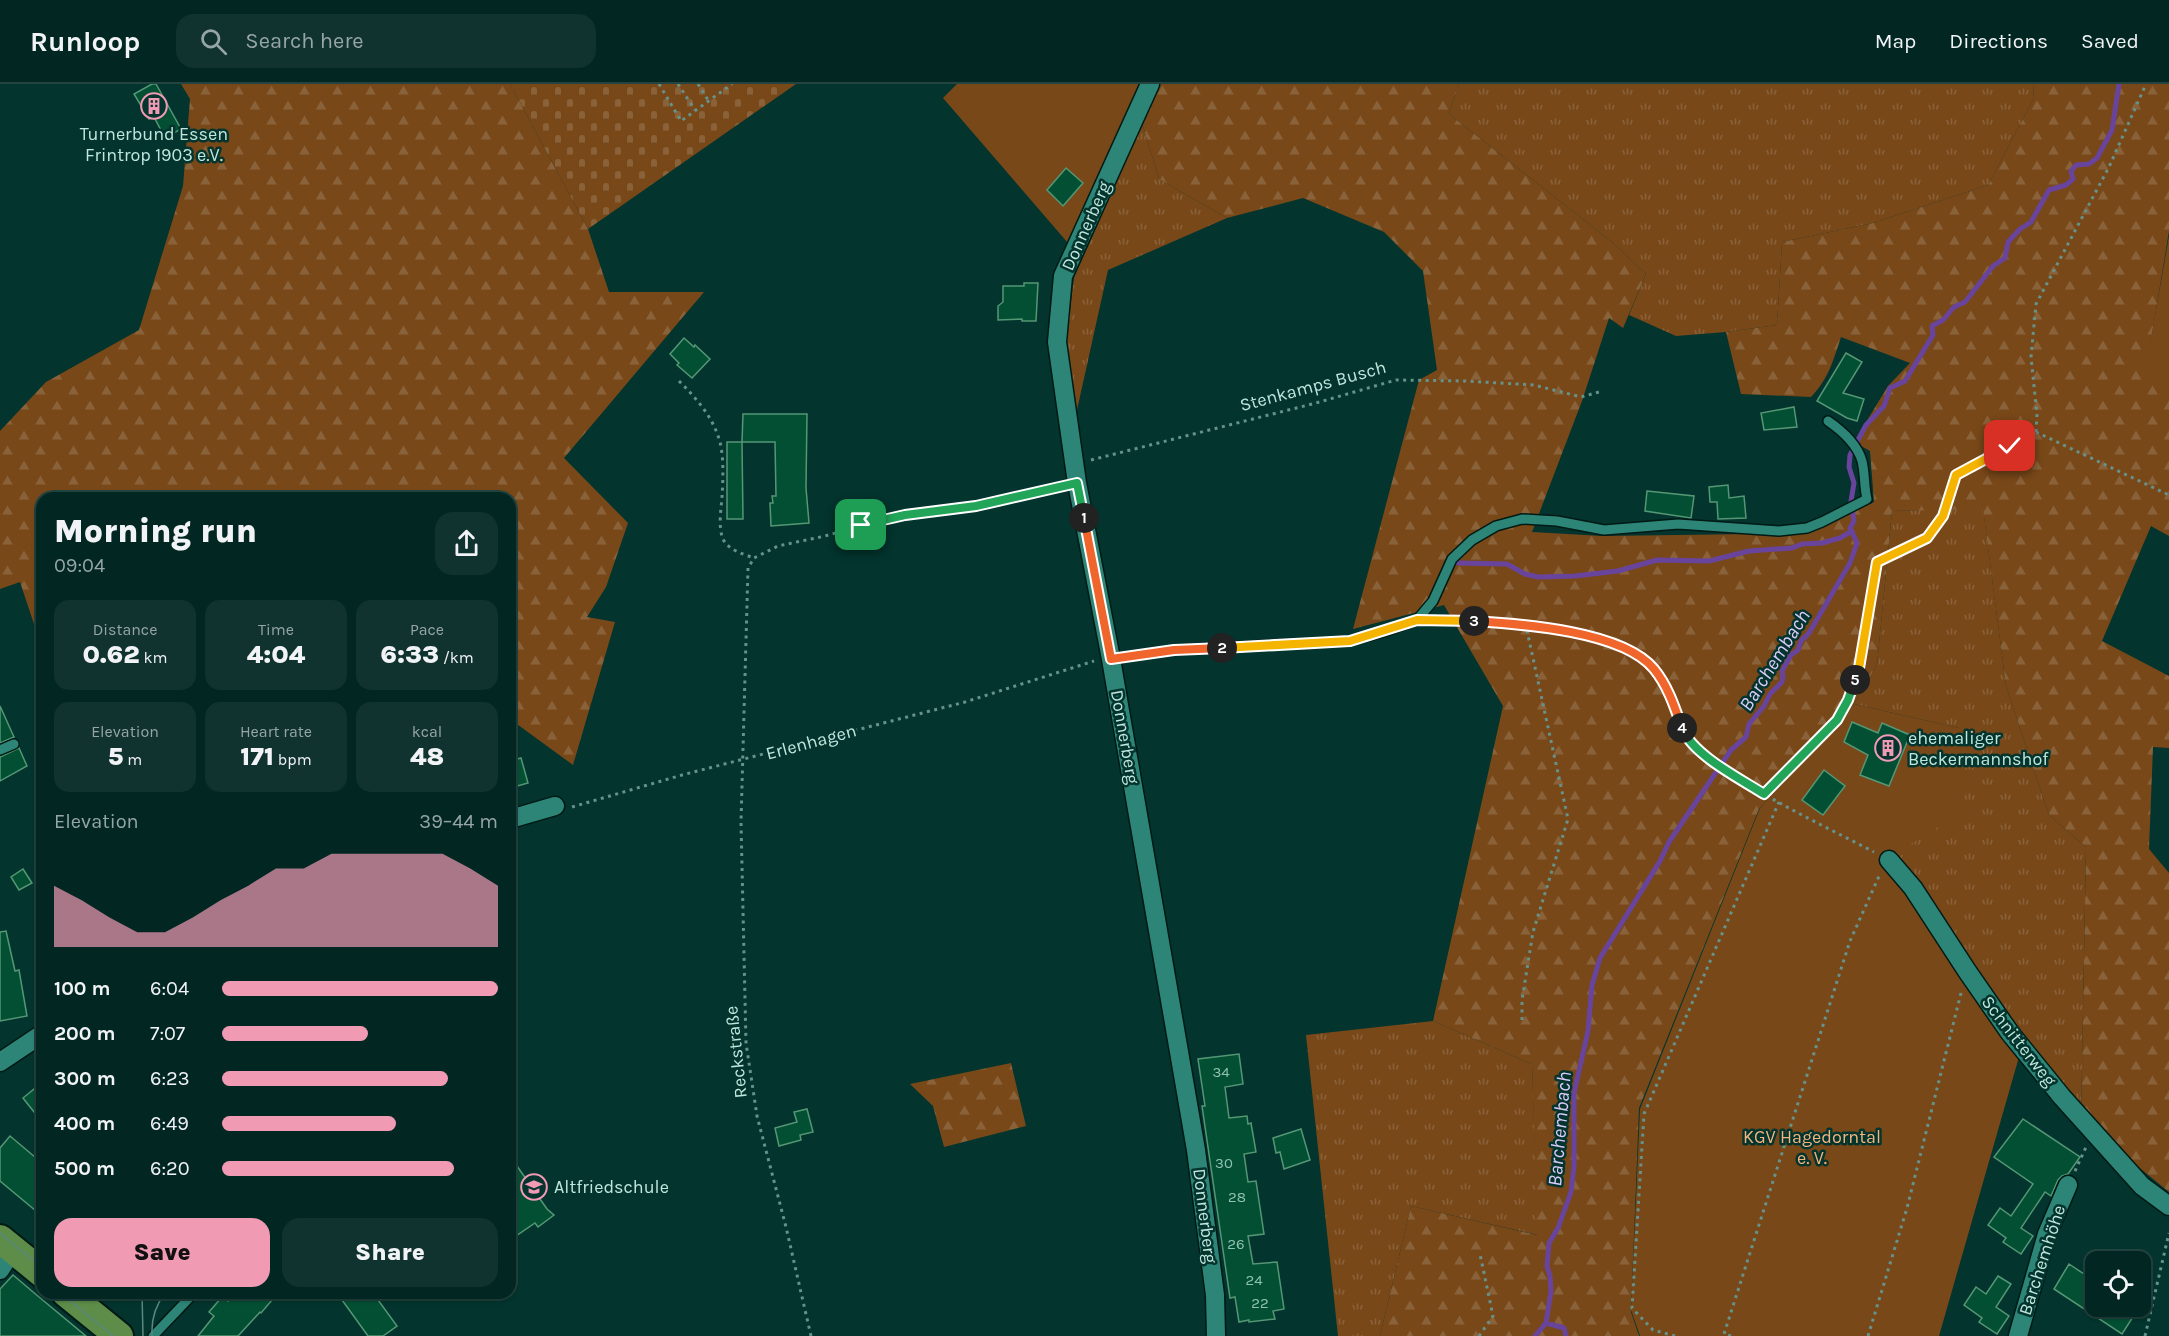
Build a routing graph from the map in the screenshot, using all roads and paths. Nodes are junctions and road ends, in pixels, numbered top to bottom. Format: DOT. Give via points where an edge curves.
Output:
graph roads {
  1 [pos="659,84"];
  2 [pos="678,84"];
  3 [pos="698,84"];
  4 [pos="719,84"];
  5 [pos="732,84"];
  6 [pos="1150,84"];
  7 [pos="2146,84"];
  8 [pos="723,90"];
  9 [pos="708,101"];
  10 [pos="695,110"];
  11 [pos="679,381"];
  12 [pos="1599,392"];
  13 [pos="1828,421"];
  14 [pos="2036,432"];
  15 [pos="1074,465"];
  16 [pos="1077,483"];
  17 [pos="2169,495"];
  18 [pos="754,558"];
  19 [pos="1417,620"];
  20 [pos="1526,626"];
  21 [pos="1111,659"];
  22 [pos="14,744"];
  23 [pos="0,750"];
  24 [pos="743,759"];
  25 [pos="1764,794"];
  26 [pos="1779,802"];
  27 [pos="555,806"];
  28 [pos="516,817"];
  29 [pos="1889,860"];
  30 [pos="1967,971"];
  31 [pos="1522,1020"];
  32 [pos="36,1038"];
  33 [pos="0,1062"];
  34 [pos="2093,1132"];
  35 [pos="2068,1185"];
  36 [pos="2169,1206"];
  37 [pos="2169,1233"];
  38 [pos="4,1253"];
  39 [pos="1480,1254"];
  40 [pos="36,1270"];
  41 [pos="73,1299"];
  42 [pos="188,1299"];
  43 [pos="1722,1335"];
  44 [pos="119,1336"];
  45 [pos="153,1336"];
  46 [pos="811,1336"];
  47 [pos="1216,1336"];
  48 [pos="1479,1336"];
  49 [pos="1675,1336"];
  50 [pos="1731,1336"];
  51 [pos="1868,1336"];
  52 [pos="2018,1336"];
  53 [pos="2145,1336"];
  1 -- 10 [label="path" via="681,121"];
  2 -- 10 [label="path"];
  3 -- 9 [label="path"];
  4 -- 8 [label="path"];
  5 -- 8 [label="path"];
  6 -- 15 [label="street, Donnerberg" via="1063,276 1057,342"];
  7 -- 14 [label="path" via="2109,167 2036,304 2031,357"];
  8 -- 9 [label="path"];
  9 -- 10 [label="path"];
  11 -- 18 [label="path" via="702,405 720,444 723,538 733,550"];
  12 -- 15 [label="path, Stenkamps Busch" via="1581,397 1534,385 1396,380"];
  13 -- 19 [label="lane" via="1840,430 1861,459 1867,499 1850,508 1807,528 1779,531 1678,524 1604,530 1522,519 1496,526 1472,540 1452,559 1433,601"];
  14 -- 17 [label="path"];
  14 -- 25 [label="path" via="1956,475 1943,516 1927,538 1877,562 1859,668 1848,700 1837,720"];
  15 -- 16 [label="street, Donnerberg"];
  16 -- 18 [label="path" via="976,506 885,519 778,546"];
  16 -- 21 [label="street, Donnerberg"];
  18 -- 24 [label="path, Reckstraße" via="748,568"];
  19 -- 20 [label="path"];
  19 -- 21 [label="lane" via="1350,641 1174,650"];
  20 -- 25 [label="path" via="1599,639 1629,649 1644,659 1663,682 1686,738 1724,769"];
  20 -- 31 [label="path" via="1568,819 1533,932"];
  21 -- 24 [label="path, Erlenhagen" via="1085,663 965,702"];
  21 -- 47 [label="street, Donnerberg" via="1196,1150 1215,1294"];
  22 -- 23 [label="lane"];
  24 -- 27 [label="path, Erlenhagen" via="569,808"];
  24 -- 46 [label="path, Reckstraße" via="741,884 746,1043 757,1116"];
  25 -- 26 [label="path"];
  26 -- 29 [label="path"];
  26 -- 49 [label="path" via="1644,1114 1632,1308 1653,1329"];
  27 -- 28 [label="street"];
  29 -- 30 [label="street, Schnitterweg" via="1913,888"];
  29 -- 43 [label="path" via="1850,941"];
  30 -- 34 [label="street, Schnitterweg" via="2010,1033"];
  30 -- 51 [label="path" via="1907,1208"];
  32 -- 33 [label="street"];
  34 -- 35 [label="path"];
  34 -- 36 [label="street, Schnitterweg" via="2142,1186"];
  35 -- 52 [label="street, Barchemhöhe" via="2047,1234"];
  37 -- 53 [label="path"];
  38 -- 40 [label="main road"];
  39 -- 48 [label="path" via="1493,1316"];
  41 -- 44 [label="main road"];
  42 -- 45 [label="lane"];
  43 -- 50 [label="path"];
}
